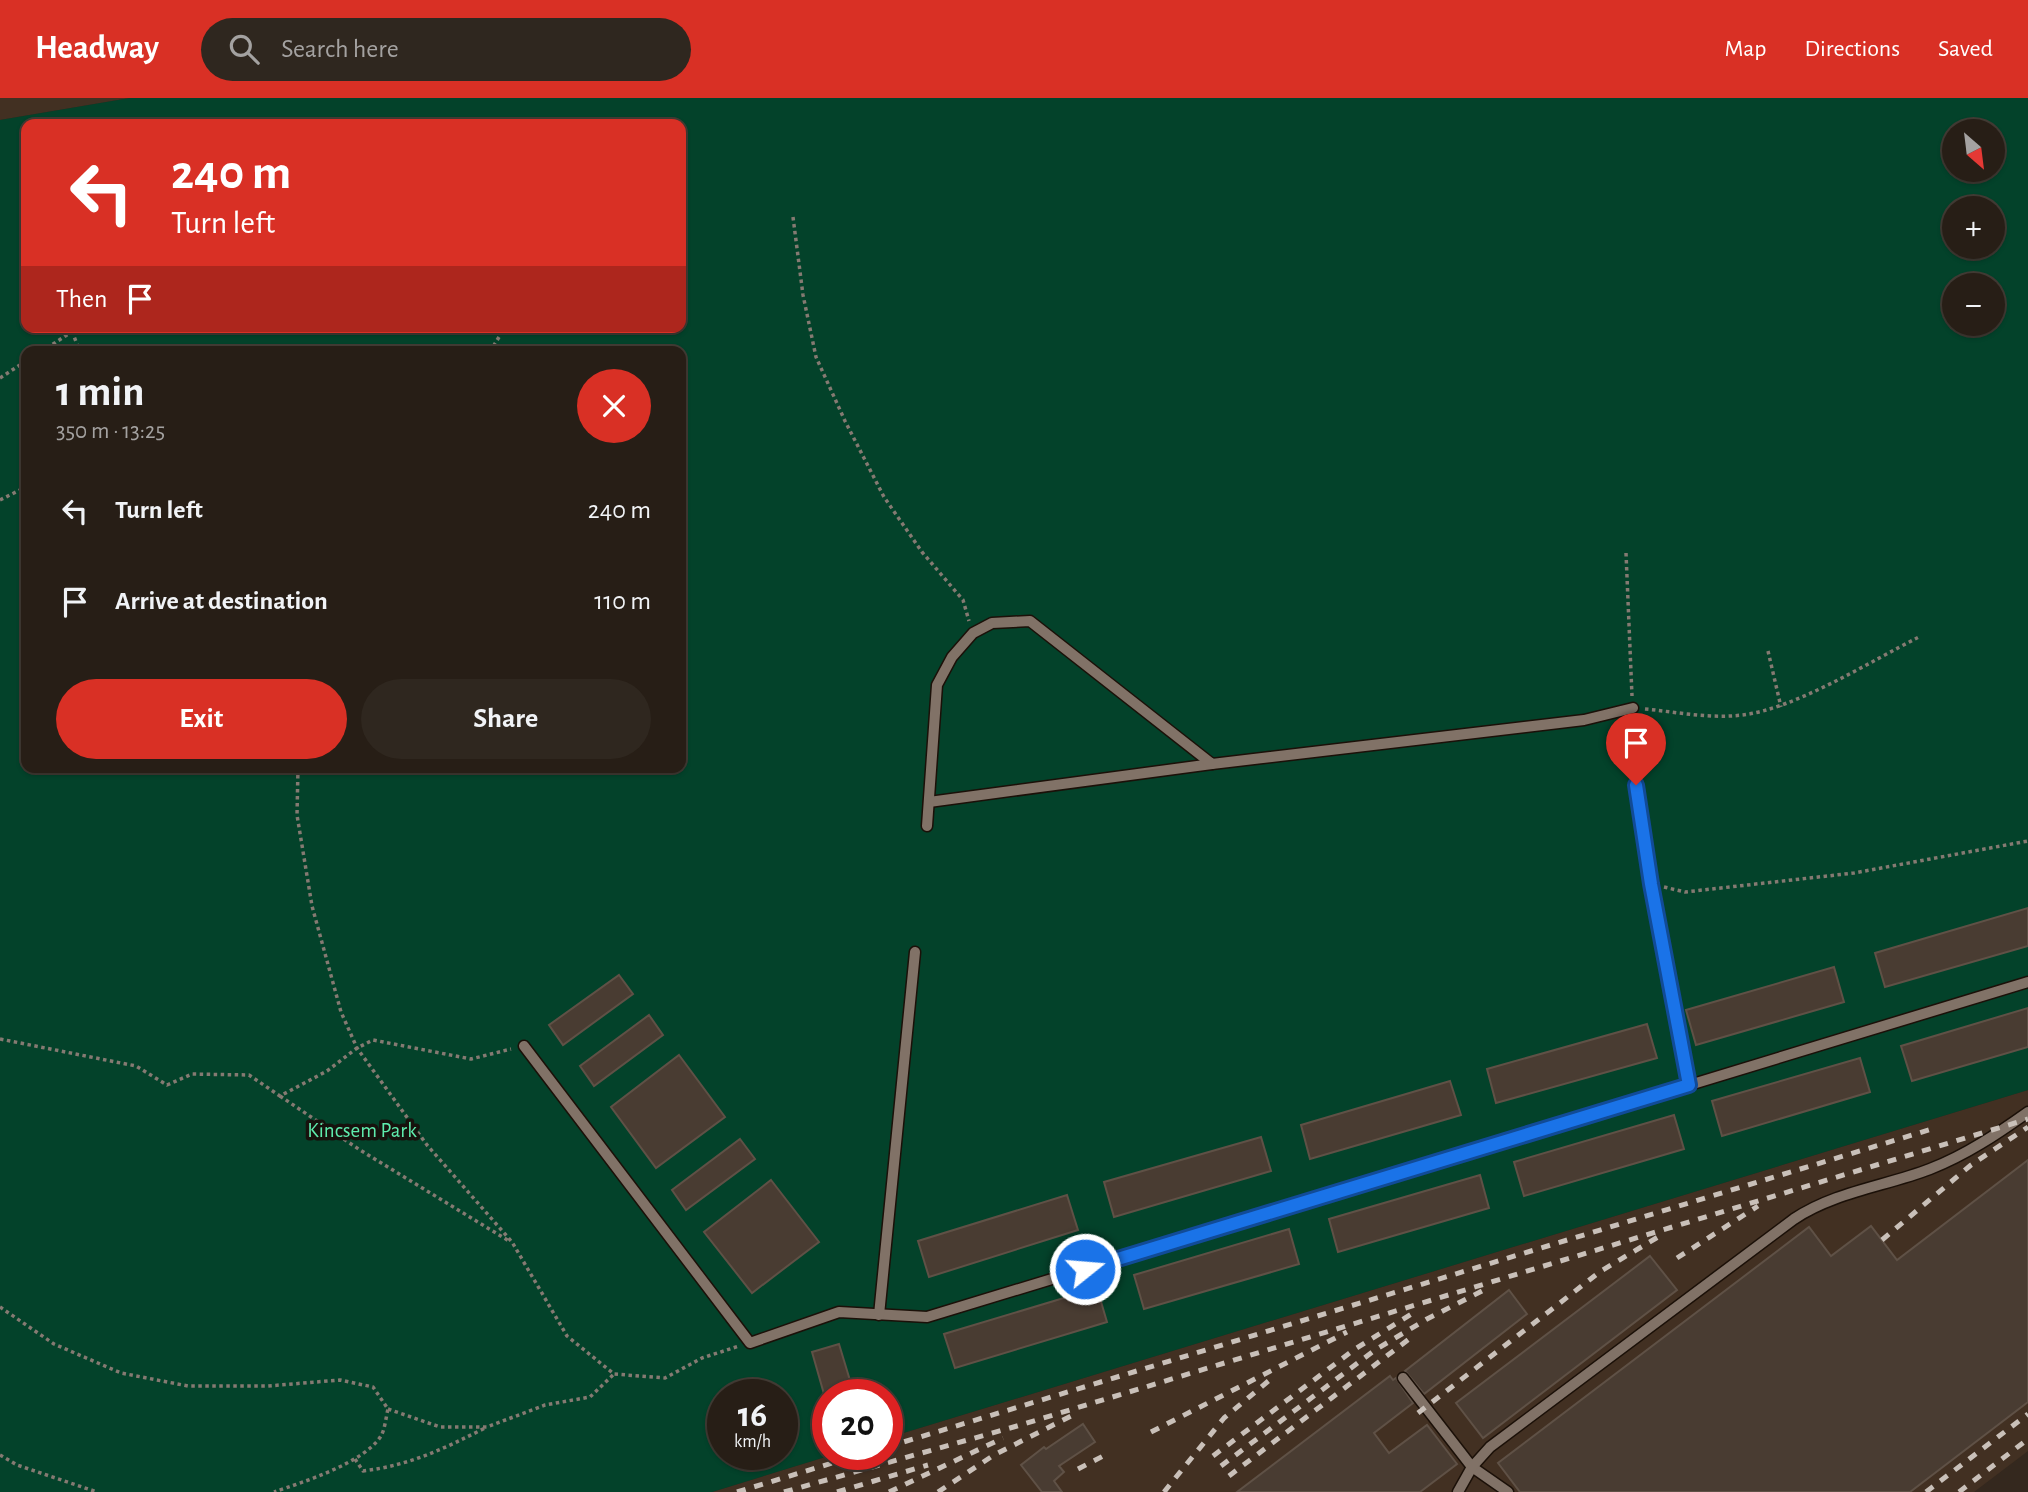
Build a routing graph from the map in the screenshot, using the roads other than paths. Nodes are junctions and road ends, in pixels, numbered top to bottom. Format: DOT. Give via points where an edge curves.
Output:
graph roads {
  1 [pos="1633,708"];
  2 [pos="1212,764"];
  3 [pos="1636,785"];
  4 [pos="929,802"];
  5 [pos="927,826"];
  6 [pos="915,952"];
  7 [pos="2028,982"];
  8 [pos="524,1046"];
  9 [pos="1689,1085"];
  10 [pos="2028,1112"];
  11 [pos="879,1315"];
  12 [pos="1403,1378"];
  13 [pos="1472,1466"];
  14 [pos="1458,1492"];
  15 [pos="1508,1492"];
  1 -- 2 [label="lane" via="1584,720"];
  2 -- 4 [label="lane"];
  2 -- 4 [label="lane" via="1030,621 992,623 973,633 952,657 937,685"];
  3 -- 9 [label="lane"];
  4 -- 5 [label="lane"];
  6 -- 11 [label="lane"];
  7 -- 9 [label="lane"];
  8 -- 11 [label="lane" via="750,1343 839,1312"];
  9 -- 11 [label="lane" via="927,1317"];
  10 -- 13 [label="lane" via="1979,1145 1930,1169 1805,1212 1490,1447"];
  12 -- 13 [label="lane"];
  13 -- 14 [label="lane"];
  13 -- 15 [label="lane"];
}
